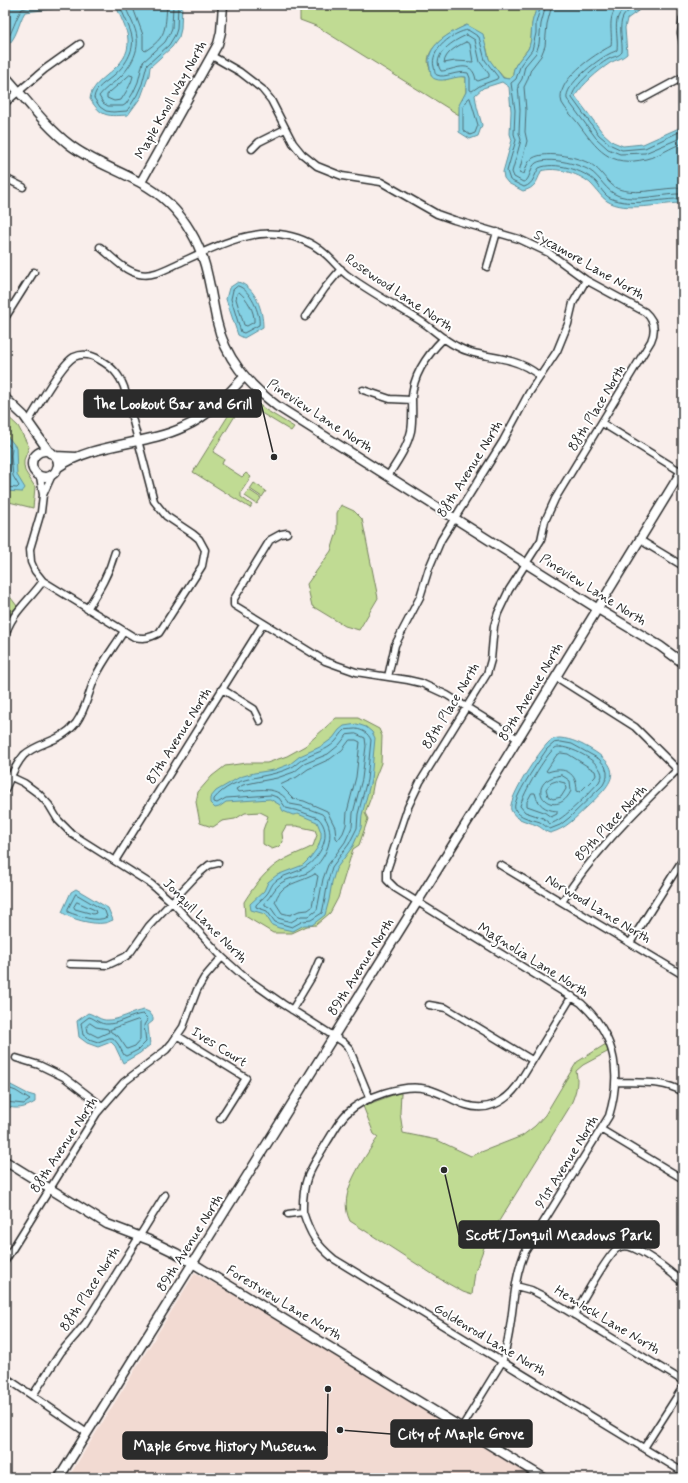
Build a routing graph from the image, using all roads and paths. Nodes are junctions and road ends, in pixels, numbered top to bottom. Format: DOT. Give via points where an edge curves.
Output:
graph roads {
  1 [pos="223,5"];
  2 [pos="683,18"];
  3 [pos="683,43"];
  4 [pos="80,44"];
  5 [pos="212,56"];
  6 [pos="5,76"];
  7 [pos="683,77"];
  8 [pos="19,91"];
  9 [pos="642,99"];
  10 [pos="5,103"];
  11 [pos="285,129"];
  12 [pos="252,149"];
  13 [pos="5,178"];
  14 [pos="141,182"];
  15 [pos="23,187"];
  16 [pos="497,232"];
  17 [pos="100,246"];
  18 [pos="201,253"];
  19 [pos="487,268"];
  20 [pos="341,269"];
  21 [pos="34,272"];
  22 [pos="586,280"];
  23 [pos="305,316"];
  24 [pos="5,318"];
  25 [pos="654,324"];
  26 [pos="444,338"];
  27 [pos="540,376"];
  28 [pos="244,377"];
  29 [pos="363,390"];
  30 [pos="5,398"];
  31 [pos="412,400"];
  32 [pos="28,422"];
  33 [pos="602,423"];
  34 [pos="37,436"];
  35 [pos="138,441"];
  36 [pos="52,454"];
  37 [pos="36,455"];
  38 [pos="76,457"];
  39 [pos="57,468"];
  40 [pos="682,472"];
  41 [pos="52,475"];
  42 [pos="40,476"];
  43 [pos="388,476"];
  44 [pos="43,495"];
  45 [pos="454,518"];
  46 [pos="287,533"];
  47 [pos="640,540"];
  48 [pos="115,552"];
  49 [pos="526,563"];
  50 [pos="683,566"];
  51 [pos="43,581"];
  52 [pos="87,608"];
  53 [pos="598,609"];
  54 [pos="263,624"];
  55 [pos="124,631"];
  56 [pos="5,636"];
  57 [pos="683,663"];
  58 [pos="388,676"];
  59 [pos="556,676"];
  60 [pos="222,689"];
  61 [pos="467,707"];
  62 [pos="260,721"];
  63 [pos="518,739"];
  64 [pos="683,764"];
  65 [pos="678,770"];
  66 [pos="8,775"];
  67 [pos="683,775"];
  68 [pos="5,790"];
  69 [pos="683,859"];
  70 [pos="115,861"];
  71 [pos="218,863"];
  72 [pos="500,865"];
  73 [pos="172,902"];
  74 [pos="417,902"];
  75 [pos="562,902"];
  76 [pos="630,943"];
  77 [pos="222,957"];
  78 [pos="319,961"];
  79 [pos="70,964"];
  80 [pos="683,975"];
  81 [pos="572,996"];
  82 [pos="429,1005"];
  83 [pos="292,1010"];
  84 [pos="178,1036"];
  85 [pos="334,1036"];
  86 [pos="16,1058"];
  87 [pos="532,1060"];
  88 [pos="616,1082"];
  89 [pos="683,1092"];
  90 [pos="370,1099"];
  91 [pos="102,1106"];
  92 [pos="220,1119"];
  93 [pos="602,1130"];
  94 [pos="5,1162"];
  95 [pos="683,1179"];
  96 [pos="50,1188"];
  97 [pos="165,1195"];
  98 [pos="303,1212"];
  99 [pos="288,1214"];
  100 [pos="139,1236"];
  101 [pos="5,1261"];
  102 [pos="192,1263"];
  103 [pos="683,1283"];
  104 [pos="516,1286"];
  105 [pos="574,1315"];
  106 [pos="502,1362"];
  107 [pos="5,1377"];
  108 [pos="683,1381"];
  109 [pos="683,1387"];
  110 [pos="33,1395"];
  111 [pos="462,1428"];
  112 [pos="87,1432"];
  113 [pos="644,1448"];
  114 [pos="683,1472"];
  115 [pos="59,1478"];
  116 [pos="544,1478"];
  1 -- 5 [label="street, Maple Knoll Way North" via="221,32"];
  2 -- 3 [label="street"];
  4 -- 8 [label="street"];
  5 -- 11 [label="street, Sycamore Lane North" via="252,80 262,89 271,100"];
  5 -- 14 [label="street, Maple Knoll Way North"];
  6 -- 8 [label="street, Pineview Lane North"];
  7 -- 9 [label="street"];
  8 -- 10 [label="street"];
  8 -- 14 [label="street, Pineview Lane North" via="45,122 69,144 93,159"];
  11 -- 12 [label="street" via="259,142"];
  11 -- 16 [label="street, Sycamore Lane North" via="302,154 325,170 348,178 381,182 437,214"];
  13 -- 15 [label="street"];
  14 -- 18 [label="street, Pineview Lane North" via="179,215"];
  16 -- 19 [label="street"];
  16 -- 22 [label="street, Sycamore Lane North" via="549,253"];
  17 -- 18 [label="street, Rosewood Lane North" via="129,270 145,275 166,270"];
  18 -- 20 [label="street, Rosewood Lane North" via="251,235 279,234 316,247"];
  18 -- 28 [label="street, Pineview Lane North" via="220,334"];
  20 -- 23 [label="street"];
  20 -- 26 [label="street, Rosewood Lane North" via="361,285 420,320"];
  21 -- 24 [label="street"];
  22 -- 25 [label="street, Sycamore Lane North" via="645,312"];
  22 -- 27 [label="street, 88th Avenue North" via="573,303 563,337"];
  25 -- 33 [label="street, 88th Place North" via="655,330 651,341"];
  26 -- 27 [label="street, Rosewood Lane North" via="466,351 512,361"];
  26 -- 31 [label="street" via="418,374"];
  27 -- 45 [label="street, 88th Avenue North" via="503,441"];
  28 -- 35 [label="street" via="219,404 198,420 179,429"];
  28 -- 43 [label="street, Pineview Lane North" via="278,406"];
  29 -- 31 [label="street" via="390,399"];
  30 -- 32 [label="street"];
  31 -- 43 [label="street" via="413,420 406,446"];
  32 -- 34 [label="street"];
  32 -- 35 [label="street" via="68,361 74,357 90,355 112,367 122,380"];
  33 -- 40 [label="street"];
  33 -- 49 [label="street, 88th Place North" via="555,499 545,521 541,540"];
  34 -- 36 [label="street"];
  34 -- 37 [label="street"];
  35 -- 38 [label="street"];
  35 -- 55 [label="street" via="158,507 166,516 199,539 205,550 202,566 159,633 143,639"];
  36 -- 37 [label="street" via="41,452"];
  36 -- 38 [label="street"];
  36 -- 39 [label="street" via="58,463"];
  37 -- 42 [label="street" via="33,466"];
  38 -- 39 [label="street"];
  39 -- 41 [label="street"];
  40 -- 47 [label="street, 89th Avenue North"];
  41 -- 42 [label="street"];
  41 -- 44 [label="street"];
  42 -- 44 [label="street"];
  43 -- 45 [label="street, Pineview Lane North"];
  44 -- 51 [label="street" via="41,512 30,549 35,572"];
  45 -- 49 [label="street, Pineview Lane North"];
  45 -- 58 [label="street, 88th Avenue North" via="435,554 420,597 396,645"];
  46 -- 54 [label="street" via="270,540 234,599 234,605"];
  47 -- 50 [label="street"];
  47 -- 53 [label="street, 89th Avenue North"];
  48 -- 52 [label="street" via="106,578"];
  49 -- 53 [label="street, Pineview Lane North"];
  49 -- 61 [label="street, 88th Place North" via="502,602 494,626 490,667"];
  51 -- 52 [label="street"];
  51 -- 56 [label="street" via="12,619"];
  52 -- 55 [label="street"];
  53 -- 57 [label="street, Pineview Lane North" via="660,646"];
  53 -- 59 [label="street, 89th Avenue North"];
  54 -- 58 [label="street" via="325,661 356,672"];
  54 -- 60 [label="street, 87th Avenue North"];
  55 -- 66 [label="street" via="95,677 86,706 76,723 56,740 38,746 24,756"];
  58 -- 61 [label="street" via="421,683"];
  59 -- 63 [label="street, 89th Avenue North"];
  59 -- 65 [label="street" via="635,727"];
  60 -- 62 [label="street" via="254,709"];
  60 -- 70 [label="street, 87th Avenue North"];
  61 -- 63 [label="street"];
  61 -- 74 [label="street, 88th Place North" via="413,794 387,870 387,880 390,884"];
  63 -- 74 [label="street, 89th Avenue North"];
  64 -- 65 [label="street, 89th Place North"];
  65 -- 67 [label="street"];
  65 -- 75 [label="street, 89th Place North" via="593,858"];
  66 -- 68 [label="street"];
  66 -- 70 [label="street, Jonquil Lane North" via="39,794 72,834"];
  69 -- 76 [label="street"];
  70 -- 73 [label="street, Jonquil Lane North" via="151,884"];
  71 -- 73 [label="street" via="201,870"];
  72 -- 75 [label="street, Norwood Lane North"];
  73 -- 77 [label="street, Jonquil Lane North"];
  73 -- 79 [label="street" via="149,926 130,953 121,960 108,965"];
  74 -- 81 [label="street, Magnolia Lane North"];
  74 -- 85 [label="street, 89th Avenue North"];
  75 -- 76 [label="street, Norwood Lane North"];
  76 -- 80 [label="street, Norwood Lane North"];
  77 -- 83 [label="street, Jonquil Lane North" via="243,976"];
  77 -- 84 [label="street, 88th Avenue North" via="197,990"];
  78 -- 83 [label="street"];
  81 -- 87 [label="street"];
  81 -- 88 [label="street, Magnolia Lane North" via="590,1011 606,1034 612,1051"];
  82 -- 87 [label="street" via="446,1008"];
  83 -- 85 [label="street, Jonquil Lane North"];
  84 -- 91 [label="street, 88th Avenue North" via="166,1050 124,1082"];
  84 -- 92 [label="street, Ives Court" via="246,1078"];
  85 -- 90 [label="street, Jonquil Lane North" via="349,1048"];
  85 -- 102 [label="street, 89th Avenue North"];
  86 -- 91 [label="street" via="45,1067 64,1077"];
  87 -- 90 [label="street" via="511,1094 487,1107 467,1106 418,1087 399,1089"];
  88 -- 89 [label="street" via="670,1085"];
  88 -- 93 [label="street, 91st Avenue North" via="609,1116"];
  90 -- 98 [label="street" via="346,1115 310,1170 302,1197"];
  91 -- 96 [label="street, 88th Avenue North"];
  93 -- 95 [label="street"];
  93 -- 104 [label="street, 91st Avenue North" via="525,1252 519,1265"];
  94 -- 96 [label="street, Forestview Lane North"];
  96 -- 100 [label="street, Forestview Lane North" via="107,1224"];
  96 -- 101 [label="street, 88th Avenue North"];
  97 -- 100 [label="street, 88th Place North"];
  98 -- 99 [label="street"];
  98 -- 106 [label="street, Goldenrod Lane North" via="315,1241 334,1259"];
  100 -- 102 [label="street, Forestview Lane North"];
  100 -- 110 [label="street, 88th Place North" via="85,1324 61,1352"];
  102 -- 111 [label="street, Forestview Lane North"];
  102 -- 112 [label="street, 89th Avenue North"];
  103 -- 105 [label="street" via="670,1271 632,1248 619,1247 612,1252"];
  104 -- 105 [label="street, Hemlock Lane North" via="536,1292"];
  104 -- 106 [label="street, 91st Avenue North" via="509,1339"];
  105 -- 108 [label="street, Hemlock Lane North"];
  106 -- 111 [label="street, 91st Avenue North"];
  106 -- 113 [label="street, Goldenrod Lane North"];
  107 -- 110 [label="street"];
  109 -- 113 [label="street"];
  110 -- 112 [label="street"];
  111 -- 116 [label="street, Forestview Lane North"];
  112 -- 115 [label="street, 89th Avenue North"];
  113 -- 114 [label="street, Goldenrod Lane North"];
}
